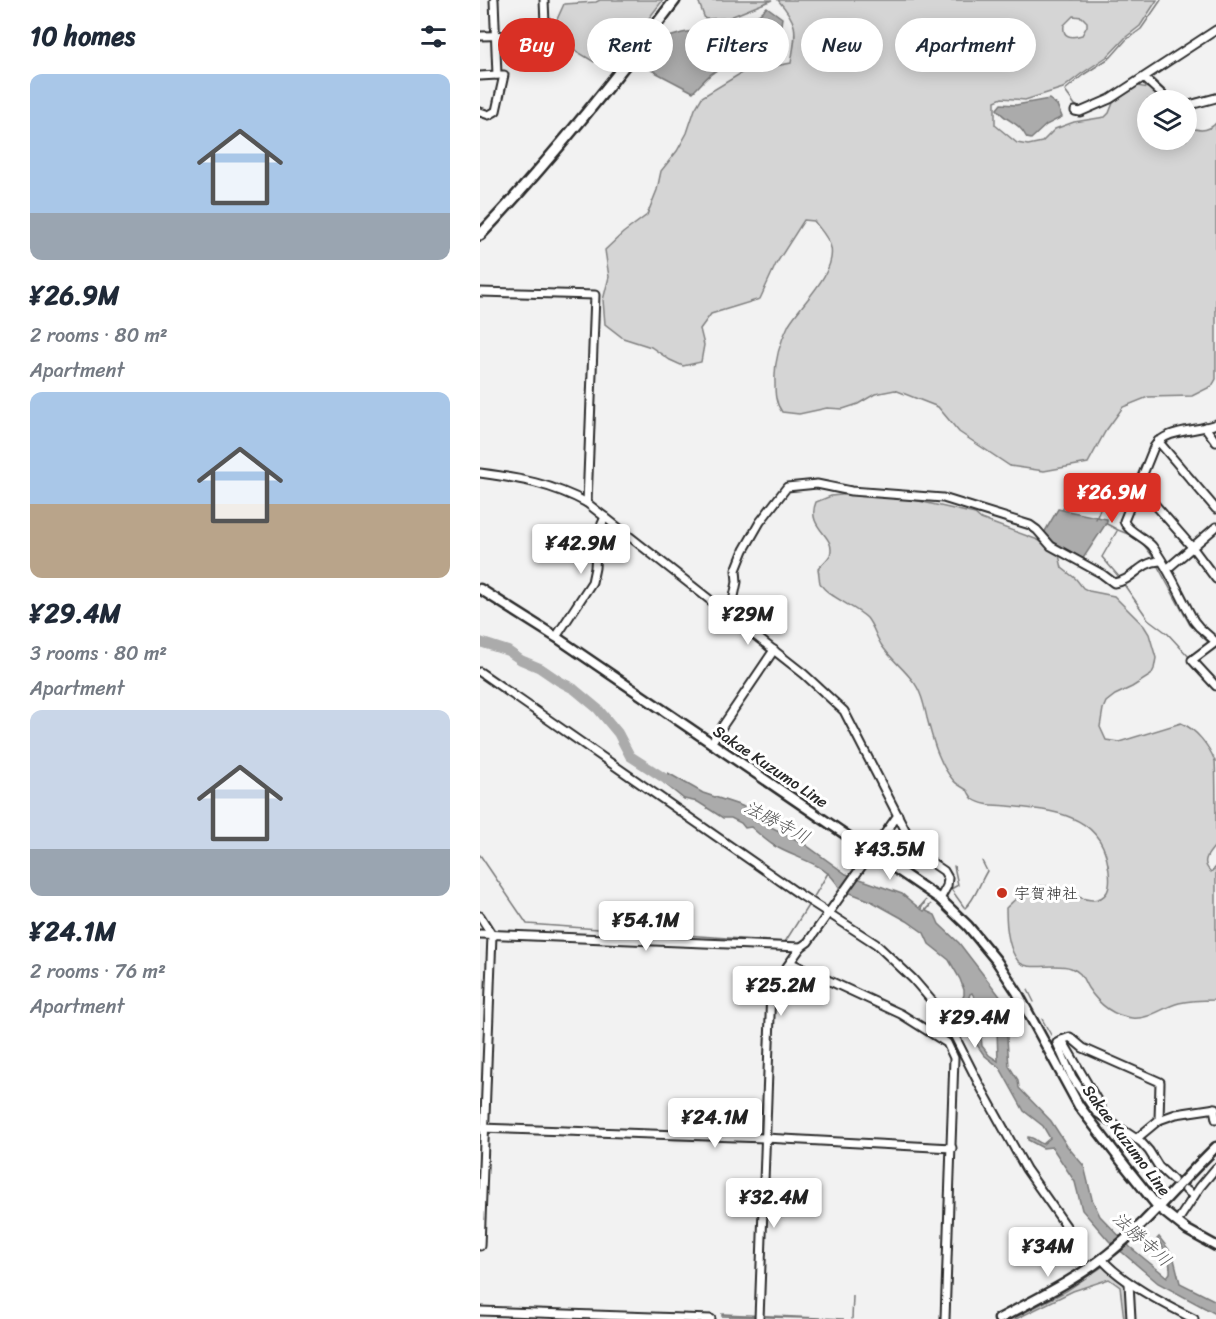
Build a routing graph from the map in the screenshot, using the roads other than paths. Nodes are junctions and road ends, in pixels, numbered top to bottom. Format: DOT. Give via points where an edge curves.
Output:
graph roads {
  1 [pos="494,0"];
  2 [pos="544,0"];
  3 [pos="675,0"];
  4 [pos="1216,30"];
  5 [pos="480,36"];
  6 [pos="496,36"];
  7 [pos="480,75"];
  8 [pos="497,75"];
  9 [pos="1144,78"];
  10 [pos="1157,90"];
  11 [pos="1216,98"];
  12 [pos="1197,103"];
  13 [pos="1075,111"];
  14 [pos="480,112"];
  15 [pos="480,235"];
  16 [pos="480,292"];
  17 [pos="1216,424"];
  18 [pos="1205,427"];
  19 [pos="1158,441"];
  20 [pos="1216,442"];
  21 [pos="480,473"];
  22 [pos="1138,485"];
  23 [pos="587,503"];
  24 [pos="1216,509"];
  25 [pos="605,517"];
  26 [pos="1216,526"];
  27 [pos="1192,547"];
  28 [pos="1160,561"];
  29 [pos="1167,569"];
  30 [pos="1216,579"];
  31 [pos="480,589"];
  32 [pos="730,616"];
  33 [pos="556,637"];
  34 [pos="1216,642"];
  35 [pos="774,650"];
  36 [pos="480,672"];
  37 [pos="1216,686"];
  38 [pos="711,743"];
  39 [pos="898,815"];
  40 [pos="871,852"];
  41 [pos="940,899"];
  42 [pos="829,910"];
  43 [pos="480,916"];
  44 [pos="480,934"];
  45 [pos="492,934"];
  46 [pos="801,946"];
  47 [pos="791,963"];
  48 [pos="1215,1108"];
  49 [pos="1216,1119"];
  50 [pos="1159,1120"];
  51 [pos="482,1128"];
  52 [pos="765,1138"];
  53 [pos="1138,1138"];
  54 [pos="1216,1147"];
  55 [pos="952,1148"];
  56 [pos="1216,1168"];
  57 [pos="1173,1180"];
  58 [pos="1186,1190"];
  59 [pos="1194,1196"];
  60 [pos="1155,1211"];
  61 [pos="1177,1222"];
  62 [pos="1071,1233"];
  63 [pos="480,1246"];
  64 [pos="1216,1246"];
  65 [pos="1105,1256"];
  66 [pos="1130,1283"];
  67 [pos="480,1311"];
  68 [pos="660,1318"];
  69 [pos="711,1319"];
  70 [pos="759,1319"];
  71 [pos="945,1319"];
  72 [pos="999,1319"];
  73 [pos="1131,1319"];
  74 [pos="1194,1319"];
  1 -- 6 [label="street"];
  2 -- 6 [label="street" via="545,24 530,35"];
  3 -- 15 [label="highway" via="546,161"];
  4 -- 9 [label="street"];
  5 -- 6 [label="street"];
  6 -- 8 [label="street"];
  7 -- 8 [label="street"];
  8 -- 14 [label="street" via="504,75 496,111 489,115"];
  9 -- 10 [label="street"];
  9 -- 13 [label="street" via="1110,99"];
  11 -- 12 [label="street"];
  16 -- 23 [label="street" via="594,295"];
  17 -- 18 [label="street"];
  18 -- 19 [label="street"];
  18 -- 20 [label="street"];
  19 -- 22 [label="street"];
  19 -- 24 [label="street"];
  21 -- 23 [label="street" via="534,481"];
  22 -- 27 [label="street"];
  22 -- 28 [label="street" via="1124,524 1144,537"];
  23 -- 25 [label="street"];
  25 -- 32 [label="street"];
  25 -- 33 [label="street" via="597,536 592,582"];
  26 -- 27 [label="street"];
  27 -- 29 [label="street"];
  27 -- 30 [label="street"];
  28 -- 29 [label="street"];
  28 -- 32 [label="street" via="1150,562 1124,581 1114,583 1051,546 1030,525 956,500 851,491 817,484 787,487 744,550 736,570"];
  29 -- 34 [label="street" via="1198,627"];
  31 -- 33 [label="main road, Sakae Kuzumo Line"];
  32 -- 35 [label="street"];
  33 -- 38 [label="main road, Sakae Kuzumo Line"];
  34 -- 37 [label="street" via="1192,660"];
  35 -- 38 [label="street"];
  35 -- 39 [label="street" via="844,711"];
  36 -- 42 [label="street"];
  38 -- 40 [label="main road, Sakae Kuzumo Line"];
  39 -- 40 [label="street"];
  39 -- 41 [label="street" via="913,845 948,878"];
  40 -- 41 [label="main road, Sakae Kuzumo Line"];
  40 -- 42 [label="street"];
  41 -- 60 [label="main road, Sakae Kuzumo Line" via="996,960 1079,1106"];
  42 -- 46 [label="street" via="808,942"];
  42 -- 62 [label="street" via="876,944 944,1015 1026,1169"];
  43 -- 45 [label="street"];
  44 -- 45 [label="street"];
  45 -- 46 [label="street"];
  45 -- 51 [label="street"];
  46 -- 47 [label="street"];
  47 -- 52 [label="street" via="771,989"];
  47 -- 55 [label="street" via="901,1014 947,1043 954,1058"];
  48 -- 49 [label="street"];
  48 -- 50 [label="street"];
  50 -- 53 [label="street"];
  50 -- 53 [label="street" via="1161,1082 1083,1048 1070,1037 1057,1043 1072,1077 1100,1117"];
  51 -- 52 [label="street"];
  51 -- 63 [label="street"];
  52 -- 55 [label="street"];
  52 -- 70 [label="street"];
  53 -- 57 [label="street"];
  54 -- 60 [label="main road"];
  55 -- 71 [label="street"];
  56 -- 59 [label="street"];
  58 -- 59 [label="street"];
  59 -- 61 [label="street"];
  60 -- 61 [label="main road, Sakae Kuzumo Line"];
  60 -- 65 [label="main road"];
  61 -- 64 [label="main road, Sakae Kuzumo Line"];
  65 -- 66 [label="street" via="1109,1268"];
  65 -- 72 [label="main road" via="1066,1283"];
  66 -- 73 [label="street"];
  66 -- 74 [label="street"];
  67 -- 68 [label="street"];
  68 -- 69 [label="street"];
}
